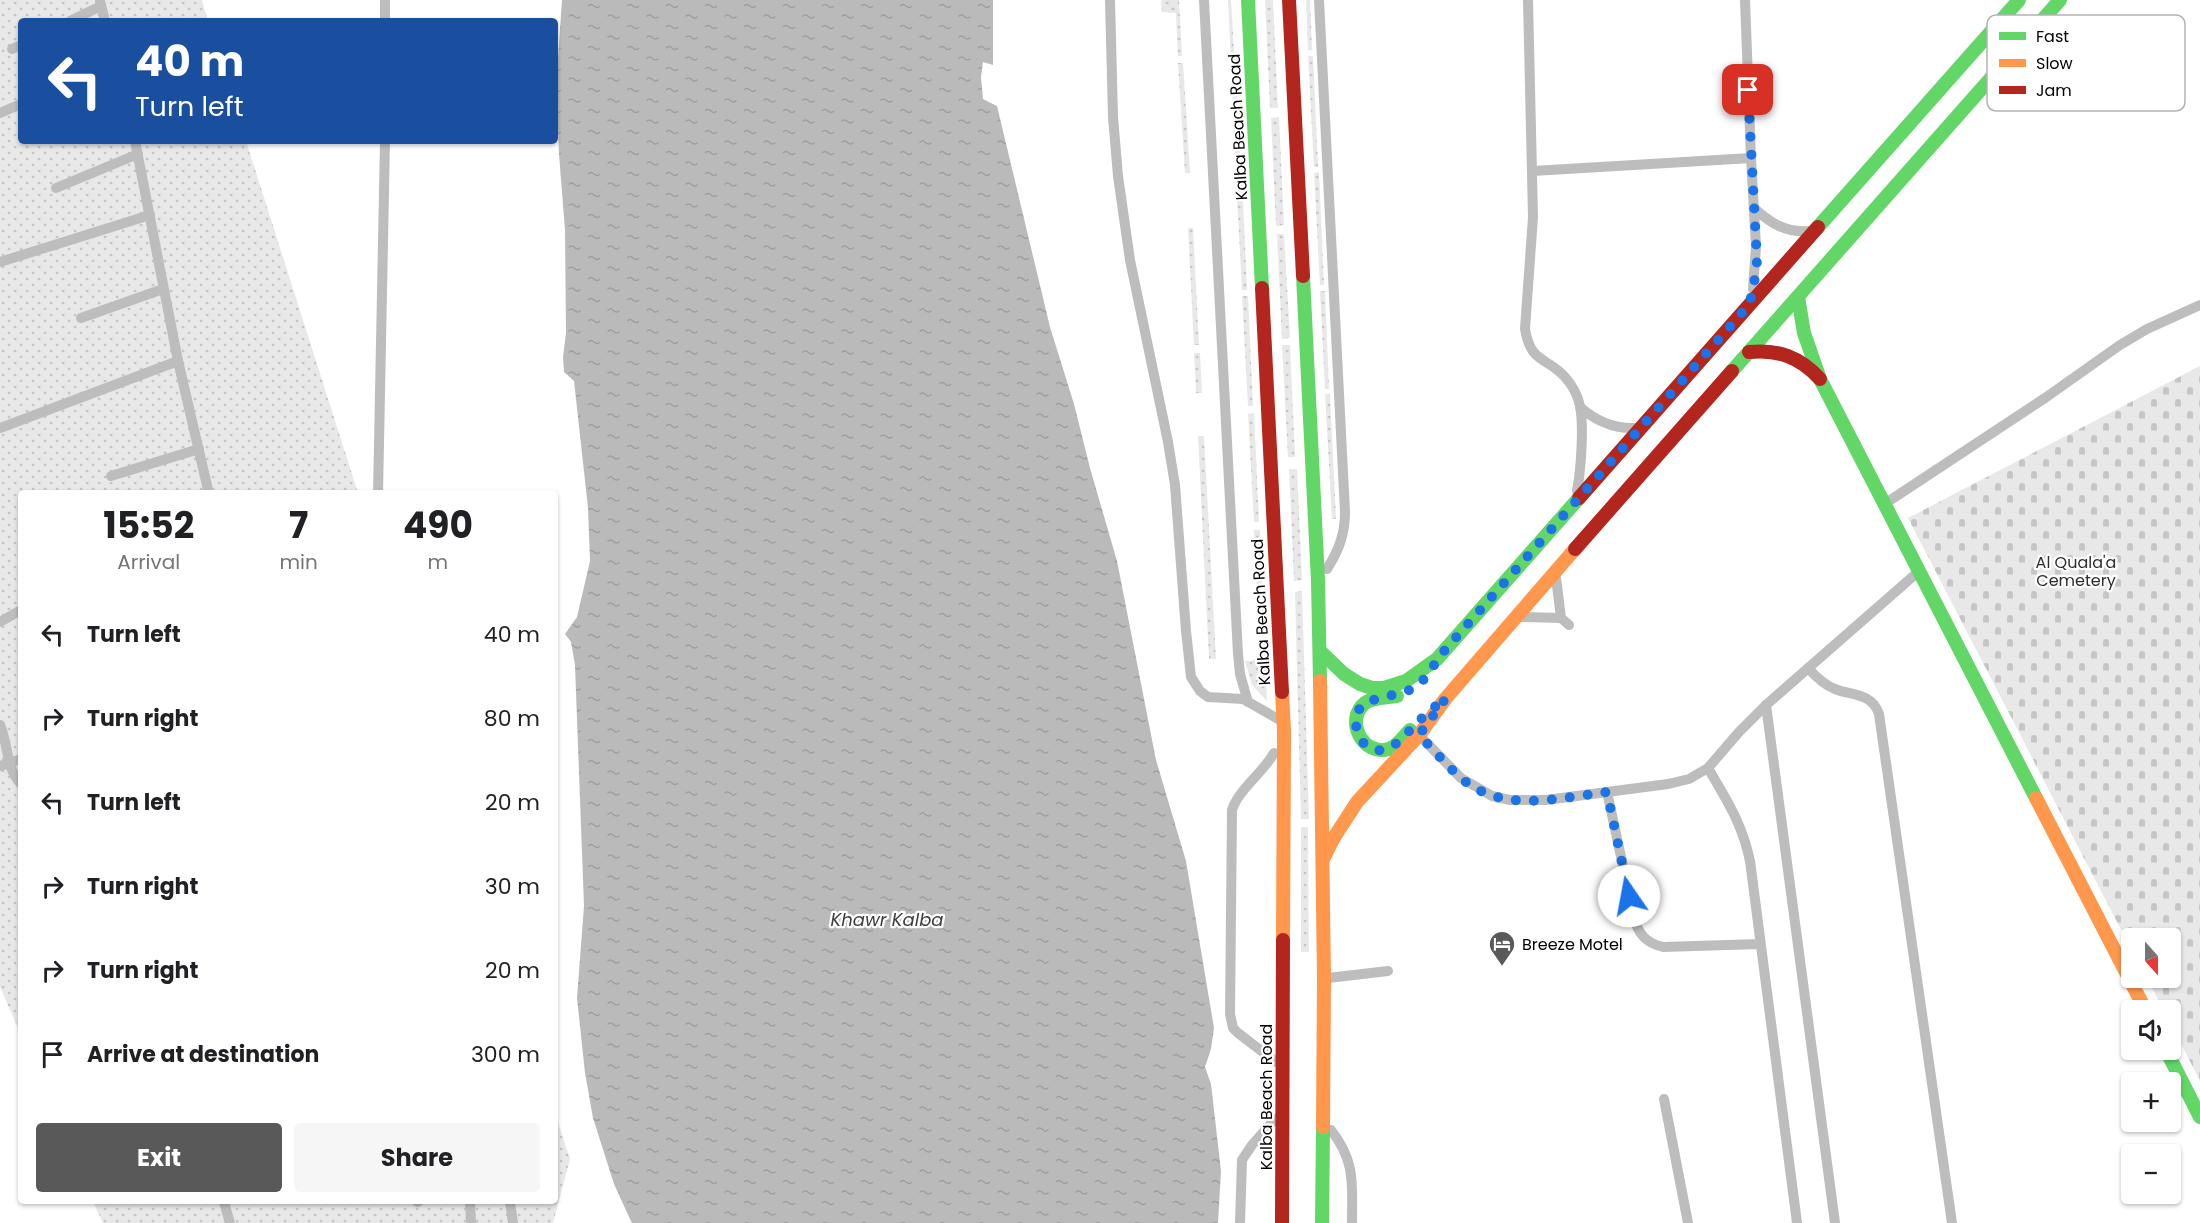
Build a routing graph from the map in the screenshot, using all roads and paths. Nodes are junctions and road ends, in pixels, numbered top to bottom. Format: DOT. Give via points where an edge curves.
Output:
graph roads {
  1 [pos="385,0"];
  2 [pos="1110,0"];
  3 [pos="1204,0"];
  4 [pos="1248,0"];
  5 [pos="1289,0"];
  6 [pos="1319,0"];
  7 [pos="1528,0"];
  8 [pos="1745,0"];
  9 [pos="2019,0"];
  10 [pos="2060,0"];
  11 [pos="100,3"];
  12 [pos="2006,15"];
  13 [pos="2047,15"];
  14 [pos="75,18"];
  15 [pos="104,18"];
  16 [pos="385,18"];
  17 [pos="1987,36"];
  18 [pos="1987,83"];
  19 [pos="18,105"];
  20 [pos="0,113"];
  21 [pos="136,144"];
  22 [pos="385,144"];
  23 [pos="138,154"];
  24 [pos="1751,158"];
  25 [pos="1533,171"];
  26 [pos="56,188"];
  27 [pos="1754,208"];
  28 [pos="150,215"];
  29 [pos="1816,229"];
  30 [pos="0,262"];
  31 [pos="163,289"];
  32 [pos="1798,297"];
  33 [pos="2200,305"];
  34 [pos="1748,306"];
  35 [pos="81,318"];
  36 [pos="1749,352"];
  37 [pos="178,361"];
  38 [pos="1821,379"];
  39 [pos="1580,407"];
  40 [pos="0,428"];
  41 [pos="1641,428"];
  42 [pos="199,449"];
  43 [pos="111,476"];
  44 [pos="208,490"];
  45 [pos="378,490"];
  46 [pos="1575,502"];
  47 [pos="1885,504"];
  48 [pos="1919,570"];
  49 [pos="1557,571"];
  50 [pos="1318,581"];
  51 [pos="18,612"];
  52 [pos="1514,618"];
  53 [pos="0,621"];
  54 [pos="1320,651"];
  55 [pos="1437,659"];
  56 [pos="1808,668"];
  57 [pos="1446,698"];
  58 [pos="1248,702"];
  59 [pos="1766,705"];
  60 [pos="0,725"];
  61 [pos="1284,727"];
  62 [pos="1419,735"];
  63 [pos="4,764"];
  64 [pos="1708,768"];
  65 [pos="18,780"];
  66 [pos="1607,792"];
  67 [pos="1323,859"];
  68 [pos="1760,944"];
  69 [pos="1388,971"];
  70 [pos="1324,978"];
  71 [pos="2140,1000"];
  72 [pos="2171,1060"];
  73 [pos="1283,1067"];
  74 [pos="1664,1099"];
  75 [pos="1283,1110"];
  76 [pos="2200,1117"];
  77 [pos="1323,1119"];
  78 [pos="1295,1148"];
  79 [pos="225,1204"];
  80 [pos="470,1204"];
  81 [pos="510,1204"];
  82 [pos="230,1223"];
  83 [pos="471,1223"];
  84 [pos="513,1223"];
  85 [pos="1240,1223"];
  86 [pos="1282,1223"];
  87 [pos="1322,1223"];
  88 [pos="1352,1223"];
  89 [pos="1688,1223"];
  90 [pos="1797,1223"];
  91 [pos="1835,1223"];
  92 [pos="1952,1223"];
  1 -- 16 [label="lane"];
  2 -- 58 [label="lane" via="1119,187 1175,485 1191,676 1208,697"];
  3 -- 58 [label="lane" via="1238,654"];
  4 -- 61 [label="main road, Kalba Beach Road"];
  5 -- 50 [label="main road"];
  6 -- 50 [label="lane" via="1345,512 1340,546"];
  7 -- 25 [label="lane"];
  8 -- 24 [label="lane"];
  9 -- 12 [label="main road"];
  10 -- 13 [label="main road"];
  11 -- 14 [label="lane"];
  11 -- 15 [label="lane"];
  17 -- 29 [label="main road"];
  18 -- 32 [label="main road"];
  19 -- 20 [label="lane"];
  21 -- 23 [label="lane"];
  22 -- 45 [label="lane"];
  23 -- 26 [label="lane"];
  23 -- 28 [label="lane"];
  24 -- 25 [label="lane"];
  24 -- 27 [label="lane"];
  25 -- 39 [label="lane" via="1526,335 1535,355 1569,382"];
  27 -- 29 [label="lane" via="1781,228 1799,232"];
  27 -- 34 [label="lane" via="1757,261"];
  28 -- 30 [label="lane"];
  28 -- 31 [label="lane"];
  29 -- 34 [label="main road"];
  31 -- 35 [label="lane"];
  31 -- 37 [label="lane"];
  32 -- 36 [label="main road"];
  32 -- 38 [label="main road" via="1804,333"];
  33 -- 47 [label="lane" via="2120,345"];
  34 -- 41 [label="main road"];
  36 -- 38 [label="main road" via="1789,354"];
  36 -- 49 [label="main road"];
  37 -- 40 [label="lane"];
  37 -- 42 [label="lane"];
  38 -- 47 [label="main road"];
  39 -- 41 [label="lane" via="1608,424"];
  39 -- 46 [label="lane" via="1580,474"];
  41 -- 46 [label="main road"];
  42 -- 43 [label="lane"];
  42 -- 44 [label="lane"];
  46 -- 55 [label="main road"];
  47 -- 48 [label="main road"];
  48 -- 56 [label="lane"];
  48 -- 71 [label="main road"];
  49 -- 52 [label="main road"];
  49 -- 52 [label="lane" via="1557,594 1565,621 1538,616"];
  50 -- 54 [label="main road"];
  51 -- 53 [label="lane"];
  52 -- 57 [label="main road"];
  54 -- 55 [label="main road" via="1359,684 1382,689 1416,677"];
  54 -- 67 [label="main road"];
  55 -- 57 [label="main road" via="1414,688 1398,696 1372,699 1361,707 1356,720 1358,733 1366,746 1387,749"];
  56 -- 59 [label="lane"];
  56 -- 92 [label="lane" via="1826,685 1869,699 1879,714"];
  57 -- 62 [label="main road"];
  58 -- 61 [label="lane"];
  59 -- 64 [label="lane"];
  59 -- 91 [label="lane"];
  60 -- 63 [label="lane" via="6,742"];
  61 -- 73 [label="main road, Kalba Beach Road"];
  61 -- 73 [label="lane" via="1268,764 1238,796 1231,818 1231,1021 1238,1033"];
  62 -- 66 [label="lane" via="1461,778 1492,796 1528,802"];
  62 -- 67 [label="main road" via="1344,820"];
  63 -- 65 [label="lane"];
  64 -- 66 [label="lane" via="1679,782"];
  64 -- 68 [label="lane" via="1745,838"];
  66 -- 68 [label="lane" via="1636,928 1642,938 1663,947"];
  67 -- 70 [label="main road"];
  68 -- 90 [label="lane"];
  69 -- 70 [label="lane"];
  70 -- 77 [label="main road"];
  72 -- 76 [label="main road"];
  73 -- 75 [label="main road, Kalba Beach Road"];
  74 -- 89 [label="lane"];
  75 -- 78 [label="main road"];
  75 -- 85 [label="lane" via="1242,1160"];
  75 -- 86 [label="main road, Kalba Beach Road"];
  77 -- 87 [label="main road"];
  77 -- 88 [label="lane" via="1348,1159"];
  79 -- 82 [label="lane"];
  80 -- 83 [label="lane"];
  81 -- 84 [label="lane"];
}
